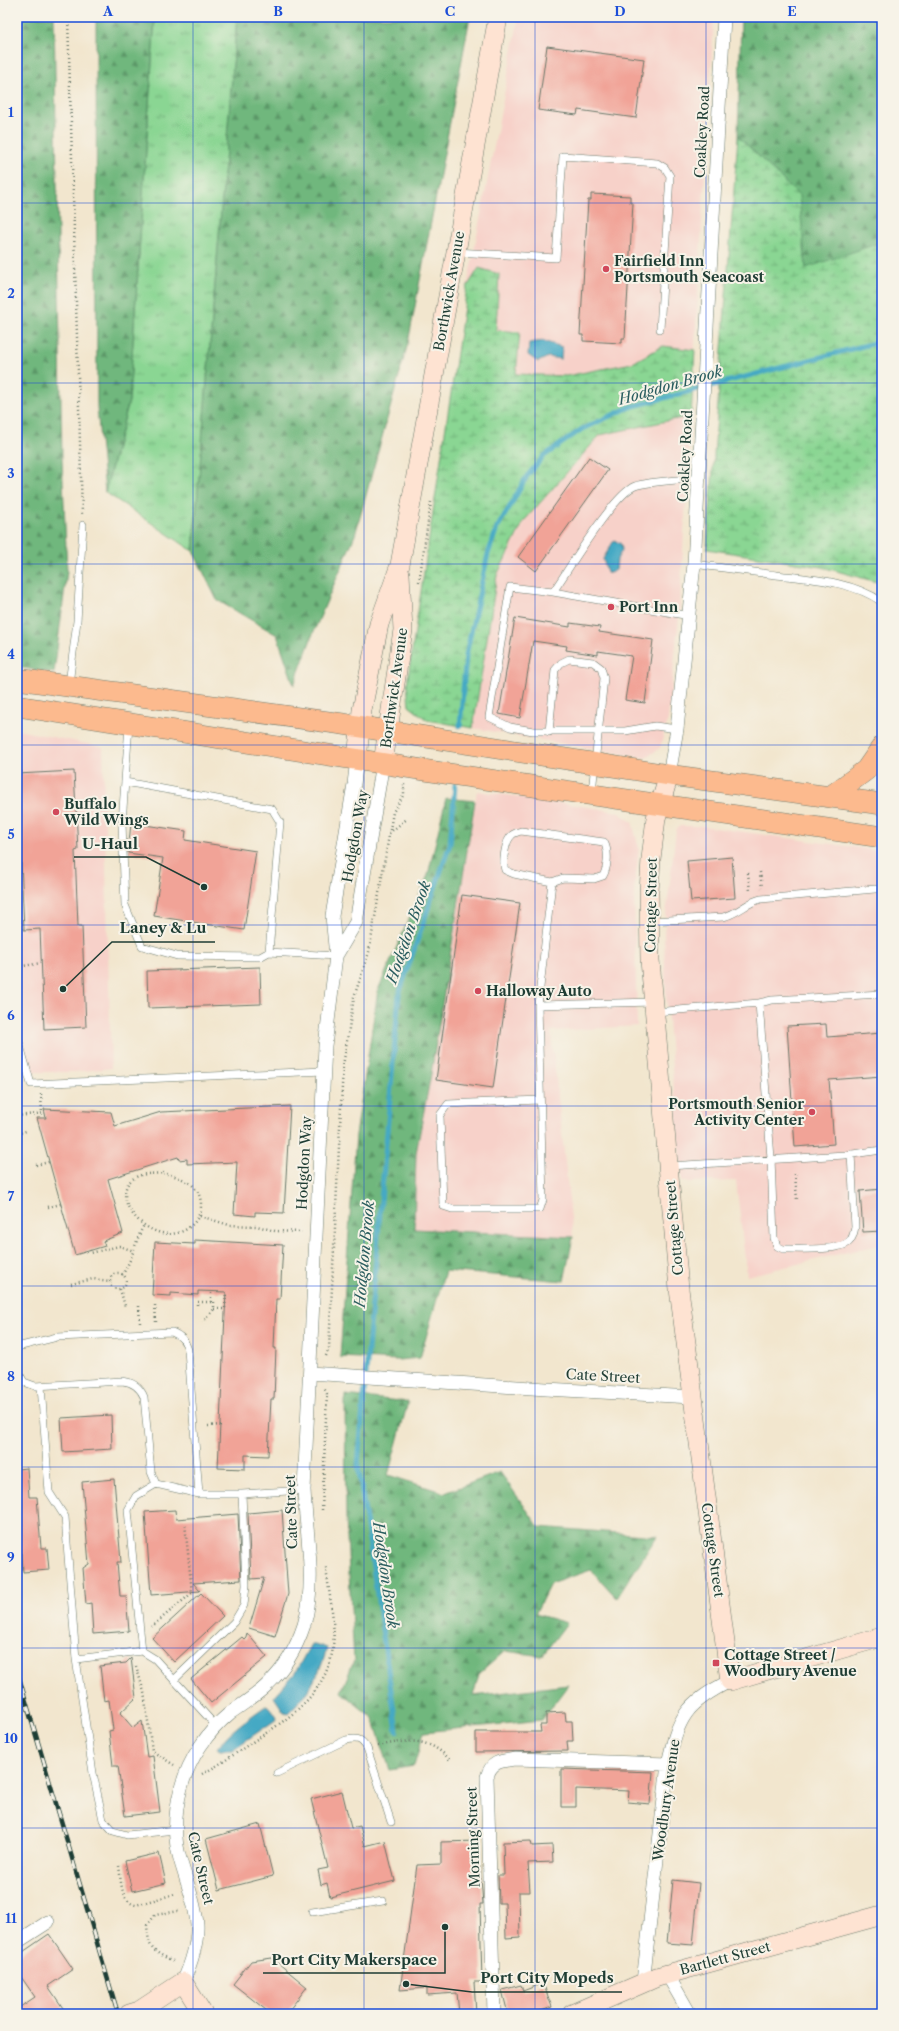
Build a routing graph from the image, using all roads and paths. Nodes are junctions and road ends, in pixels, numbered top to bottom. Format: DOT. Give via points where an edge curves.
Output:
graph roads {
  1 [pos="68,17"];
  2 [pos="498,17"];
  3 [pos="724,17"];
  4 [pos="456,252"];
  5 [pos="660,329"];
  6 [pos="700,478"];
  7 [pos="83,525"];
  8 [pos="694,564"];
  9 [pos="400,565"];
  10 [pos="553,592"];
  11 [pos="882,602"];
  12 [pos="690,616"];
  13 [pos="17,679"];
  14 [pos="69,686"];
  15 [pos="17,706"];
  16 [pos="129,723"];
  17 [pos="360,726"];
  18 [pos="677,729"];
  19 [pos="388,731"];
  20 [pos="599,731"];
  21 [pos="549,732"];
  22 [pos="882,747"];
  23 [pos="357,759"];
  24 [pos="383,763"];
  25 [pos="595,764"];
  26 [pos="669,775"];
  27 [pos="125,782"];
  28 [pos="404,794"];
  29 [pos="592,794"];
  30 [pos="830,797"];
  31 [pos="882,804"];
  32 [pos="660,805"];
  33 [pos="407,819"];
  34 [pos="389,833"];
  35 [pos="882,837"];
  36 [pos="760,872"];
  37 [pos="748,873"];
  38 [pos="552,882"];
  39 [pos="875,889"];
  40 [pos="763,898"];
  41 [pos="754,900"];
  42 [pos="649,921"];
  43 [pos="17,924"];
  44 [pos="23,924"];
  45 [pos="268,952"];
  46 [pos="336,956"];
  47 [pos="41,963"];
  48 [pos="17,967"];
  49 [pos="882,994"];
  50 [pos="759,1003"];
  51 [pos="538,1005"];
  52 [pos="654,1007"];
  53 [pos="17,1034"];
  54 [pos="324,1071"];
  55 [pos="41,1094"];
  56 [pos="540,1100"];
  57 [pos="17,1116"];
  58 [pos="26,1131"];
  59 [pos="17,1134"];
  60 [pos="882,1150"];
  61 [pos="851,1154"];
  62 [pos="771,1158"];
  63 [pos="49,1162"];
  64 [pos="36,1165"];
  65 [pos="668,1166"];
  66 [pos="795,1174"];
  67 [pos="797,1200"];
  68 [pos="61,1204"];
  69 [pos="48,1207"];
  70 [pos="200,1216"];
  71 [pos="144,1225"];
  72 [pos="306,1232"];
  73 [pos="90,1250"];
  74 [pos="134,1251"];
  75 [pos="122,1275"];
  76 [pos="110,1280"];
  77 [pos="71,1284"];
  78 [pos="120,1289"];
  79 [pos="212,1291"];
  80 [pos="226,1292"];
  81 [pos="211,1302"];
  82 [pos="197,1305"];
  83 [pos="125,1306"];
  84 [pos="139,1306"];
  85 [pos="155,1306"];
  86 [pos="214,1309"];
  87 [pos="156,1322"];
  88 [pos="203,1322"];
  89 [pos="140,1323"];
  90 [pos="17,1347"];
  91 [pos="326,1354"];
  92 [pos="17,1370"];
  93 [pos="310,1373"];
  94 [pos="40,1386"];
  95 [pos="692,1397"];
  96 [pos="221,1425"];
  97 [pos="208,1426"];
  98 [pos="156,1484"];
  99 [pos="304,1490"];
  100 [pos="198,1494"];
  101 [pos="242,1494"];
  102 [pos="185,1523"];
  103 [pos="151,1627"];
  104 [pos="882,1637"];
  105 [pos="142,1651"];
  106 [pos="76,1659"];
  107 [pos="136,1666"];
  108 [pos="174,1680"];
  109 [pos="730,1681"];
  110 [pos="216,1726"];
  111 [pos="367,1748"];
  112 [pos="450,1760"];
  113 [pos="668,1764"];
  114 [pos="187,1771"];
  115 [pos="278,1772"];
  116 [pos="391,1822"];
  117 [pos="175,1830"];
  118 [pos="119,1866"];
  119 [pos="175,1894"];
  120 [pos="383,1901"];
  121 [pos="179,1911"];
  122 [pos="312,1912"];
  123 [pos="882,1915"];
  124 [pos="48,1922"];
  125 [pos="17,1942"];
  126 [pos="173,1961"];
  127 [pos="667,1974"];
  128 [pos="183,1982"];
  129 [pos="643,1982"];
  130 [pos="140,2013"];
  131 [pos="203,2014"];
  132 [pos="494,2014"];
  133 [pos="572,2014"];
  134 [pos="690,2014"];
  1 -- 7 [label="path"];
  2 -- 4 [label="street, Borthwick Avenue"];
  3 -- 6 [label="street, Coakley Road"];
  4 -- 5 [label="lane" via="556,258 563,156 657,163 665,168 670,176"];
  4 -- 9 [label="street, Borthwick Avenue"];
  6 -- 8 [label="street, Coakley Road"];
  6 -- 10 [label="lane" via="636,486 624,493"];
  7 -- 14 [label="lane" via="77,621"];
  8 -- 11 [label="lane" via="841,585"];
  8 -- 12 [label="street, Coakley Road"];
  9 -- 17 [label="street, Borthwick Avenue" via="380,624"];
  9 -- 19 [label="street, Borthwick Avenue" via="403,630"];
  10 -- 12 [label="lane"];
  10 -- 21 [label="lane" via="510,587 489,717 510,727"];
  12 -- 18 [label="street, Coakley Road"];
  13 -- 14 [label="main road"];
  14 -- 17 [label="main road"];
  15 -- 16 [label="main road"];
  16 -- 23 [label="main road"];
  16 -- 27 [label="lane"];
  17 -- 19 [label="main road"];
  17 -- 23 [label="street, Borthwick Avenue"];
  18 -- 20 [label="lane" via="655,726 625,731"];
  18 -- 26 [label="street, Coakley Road"];
  19 -- 24 [label="street, Borthwick Avenue"];
  19 -- 25 [label="main road"];
  20 -- 21 [label="lane"];
  20 -- 21 [label="lane" via="604,678 601,668 593,662 569,659 555,670"];
  20 -- 25 [label="lane"];
  22 -- 30 [label="main road" via="866,770"];
  23 -- 24 [label="main road"];
  23 -- 46 [label="street, Hodgdon Way" via="332,916"];
  24 -- 29 [label="main road"];
  24 -- 46 [label="street, Hodgdon Way" via="356,922"];
  25 -- 26 [label="main road"];
  25 -- 29 [label="lane"];
  26 -- 30 [label="main road"];
  26 -- 32 [label="street, Cottage Street"];
  27 -- 45 [label="lane" via="272,809 280,822"];
  27 -- 45 [label="lane" via="122,823 125,904 142,946 177,956 260,957"];
  28 -- 34 [label="path" via="393,812"];
  29 -- 32 [label="main road"];
  30 -- 31 [label="main road"];
  32 -- 35 [label="main road"];
  32 -- 42 [label="street, Cottage Street" via="651,859"];
  33 -- 34 [label="path"];
  34 -- 91 [label="path" via="369,952 354,997 343,1066 329,1348"];
  36 -- 40 [label="path"];
  37 -- 41 [label="path" via="749,890"];
  38 -- 38 [label="lane" via="505,870 503,865 508,840 513,834 521,831 604,842 608,849 603,876 594,879 563,878"];
  38 -- 51 [label="lane"];
  39 -- 40 [label="lane"];
  40 -- 41 [label="lane"];
  41 -- 42 [label="lane" via="732,915 723,917"];
  42 -- 52 [label="street, Cottage Street"];
  43 -- 44 [label="path"];
  45 -- 46 [label="lane"];
  46 -- 54 [label="street, Hodgdon Way"];
  47 -- 48 [label="path"];
  49 -- 50 [label="lane" via="772,1000"];
  50 -- 52 [label="lane"];
  50 -- 62 [label="lane"];
  51 -- 52 [label="lane"];
  51 -- 56 [label="lane"];
  52 -- 65 [label="street, Cottage Street"];
  53 -- 54 [label="lane" via="32,1084"];
  54 -- 93 [label="street, Hodgdon Way"];
  55 -- 57 [label="path" via="44,1114"];
  56 -- 56 [label="lane" via="543,1200 540,1209 452,1209 443,1206 440,1115 448,1104"];
  58 -- 59 [label="path"];
  60 -- 61 [label="lane"];
  61 -- 62 [label="lane"];
  61 -- 62 [label="lane" via="855,1227 849,1243 836,1247 784,1249 777,1246 774,1238"];
  62 -- 65 [label="lane"];
  63 -- 64 [label="path"];
  65 -- 95 [label="street, Cottage Street"];
  66 -- 67 [label="path"];
  68 -- 69 [label="path"];
  70 -- 71 [label="path" via="189,1228 174,1233 159,1233"];
  70 -- 71 [label="path" via="202,1209 199,1196 191,1184 163,1173 144,1175 129,1184 126,1194 131,1213"];
  70 -- 72 [label="path" via="229,1225"];
  71 -- 74 [label="path"];
  73 -- 74 [label="path" via="91,1253 119,1246"];
  74 -- 75 [label="path"];
  75 -- 76 [label="path" via="115,1274"];
  75 -- 78 [label="path" via="126,1283"];
  76 -- 77 [label="path" via="93,1279"];
  76 -- 78 [label="path" via="113,1287"];
  78 -- 83 [label="path"];
  79 -- 81 [label="path"];
  80 -- 86 [label="path" via="225,1309"];
  81 -- 82 [label="path" via="197,1302"];
  81 -- 86 [label="path" via="214,1302"];
  84 -- 89 [label="path"];
  85 -- 87 [label="path"];
  86 -- 88 [label="path"];
  90 -- 100 [label="lane" via="57,1337 172,1332 178,1334 188,1350"];
  92 -- 94 [label="lane" via="24,1382"];
  93 -- 95 [label="street, Cate Street"];
  93 -- 99 [label="street, Cate Street"];
  94 -- 98 [label="lane" via="128,1381 138,1387 144,1397 151,1472"];
  94 -- 106 [label="lane" via="49,1492 65,1517"];
  95 -- 109 [label="street, Cottage Street"];
  96 -- 97 [label="path"];
  98 -- 100 [label="lane"];
  98 -- 105 [label="lane" via="136,1496 128,1510"];
  99 -- 101 [label="lane"];
  99 -- 110 [label="street, Cate Street" via="311,1591 304,1625 293,1650 275,1676"];
  100 -- 101 [label="lane"];
  101 -- 108 [label="lane" via="246,1584 244,1605 234,1622"];
  102 -- 103 [label="path" via="192,1593"];
  104 -- 109 [label="street, Woodbury Avenue"];
  105 -- 106 [label="lane"];
  105 -- 108 [label="lane" via="155,1659"];
  106 -- 117 [label="lane" via="93,1773 103,1820 112,1831 127,1835"];
  107 -- 114 [label="path" via="144,1692 152,1751"];
  108 -- 110 [label="lane"];
  109 -- 113 [label="street, Woodbury Avenue" via="710,1691 684,1715 675,1732"];
  110 -- 114 [label="street, Cate Street"];
  111 -- 112 [label="path" via="411,1742 428,1743 441,1750"];
  111 -- 115 [label="lane" via="363,1741 356,1738 346,1740"];
  111 -- 116 [label="lane"];
  113 -- 129 [label="street, Woodbury Avenue"];
  113 -- 132 [label="street, Morning Street" via="516,1760 494,1763 489,1769 487,1777"];
  114 -- 117 [label="street, Cate Street" via="177,1805"];
  117 -- 128 [label="street, Cate Street" via="197,1924 196,1940"];
  118 -- 119 [label="path" via="124,1897 131,1904 136,1905"];
  120 -- 122 [label="lane"];
  121 -- 126 [label="path" via="155,1915 147,1925 148,1943 153,1951"];
  123 -- 127 [label="street, Bartlett Street"];
  124 -- 125 [label="street"];
  127 -- 129 [label="street, Bartlett Street"];
  127 -- 134 [label="street"];
  128 -- 130 [label="street"];
  128 -- 131 [label="street"];
  129 -- 133 [label="street, Bartlett Street"];
}
